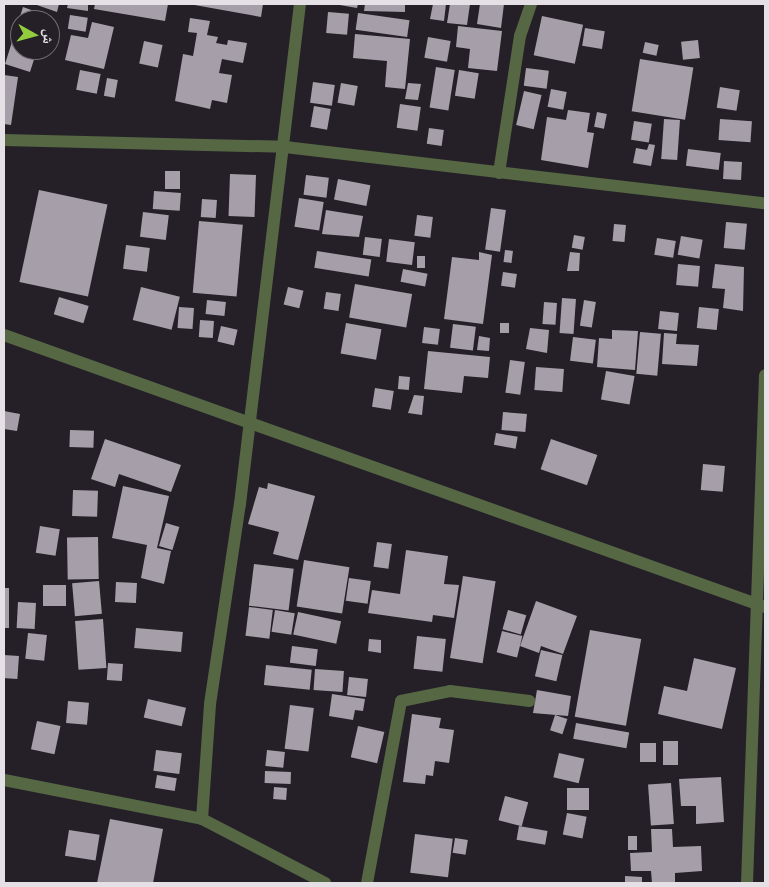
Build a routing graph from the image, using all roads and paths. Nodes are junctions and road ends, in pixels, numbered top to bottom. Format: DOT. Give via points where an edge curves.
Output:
graph roads {
  1 [pos="300,4"];
  2 [pos="531,4"];
  3 [pos="4,140"];
  4 [pos="286,147"];
  5 [pos="499,173"];
  6 [pos="765,203"];
  7 [pos="4,335"];
  8 [pos="765,375"];
  9 [pos="248,419"];
  10 [pos="764,445"];
  11 [pos="761,606"];
  12 [pos="529,701"];
  13 [pos="4,780"];
  14 [pos="202,818"];
  15 [pos="325,883"];
  16 [pos="367,883"];
  17 [pos="747,883"];
  1 -- 4 [label="street"];
  2 -- 5 [label="street" via="520,36"];
  3 -- 4 [label="street"];
  4 -- 5 [label="street"];
  4 -- 9 [label="street"];
  5 -- 6 [label="street"];
  7 -- 9 [label="street"];
  8 -- 10 [label="street"];
  9 -- 11 [label="street"];
  9 -- 14 [label="street" via="240,504 210,704"];
  10 -- 11 [label="street"];
  11 -- 17 [label="street"];
  12 -- 16 [label="street" via="450,691 401,701"];
  13 -- 14 [label="street"];
  14 -- 15 [label="street"];
}
